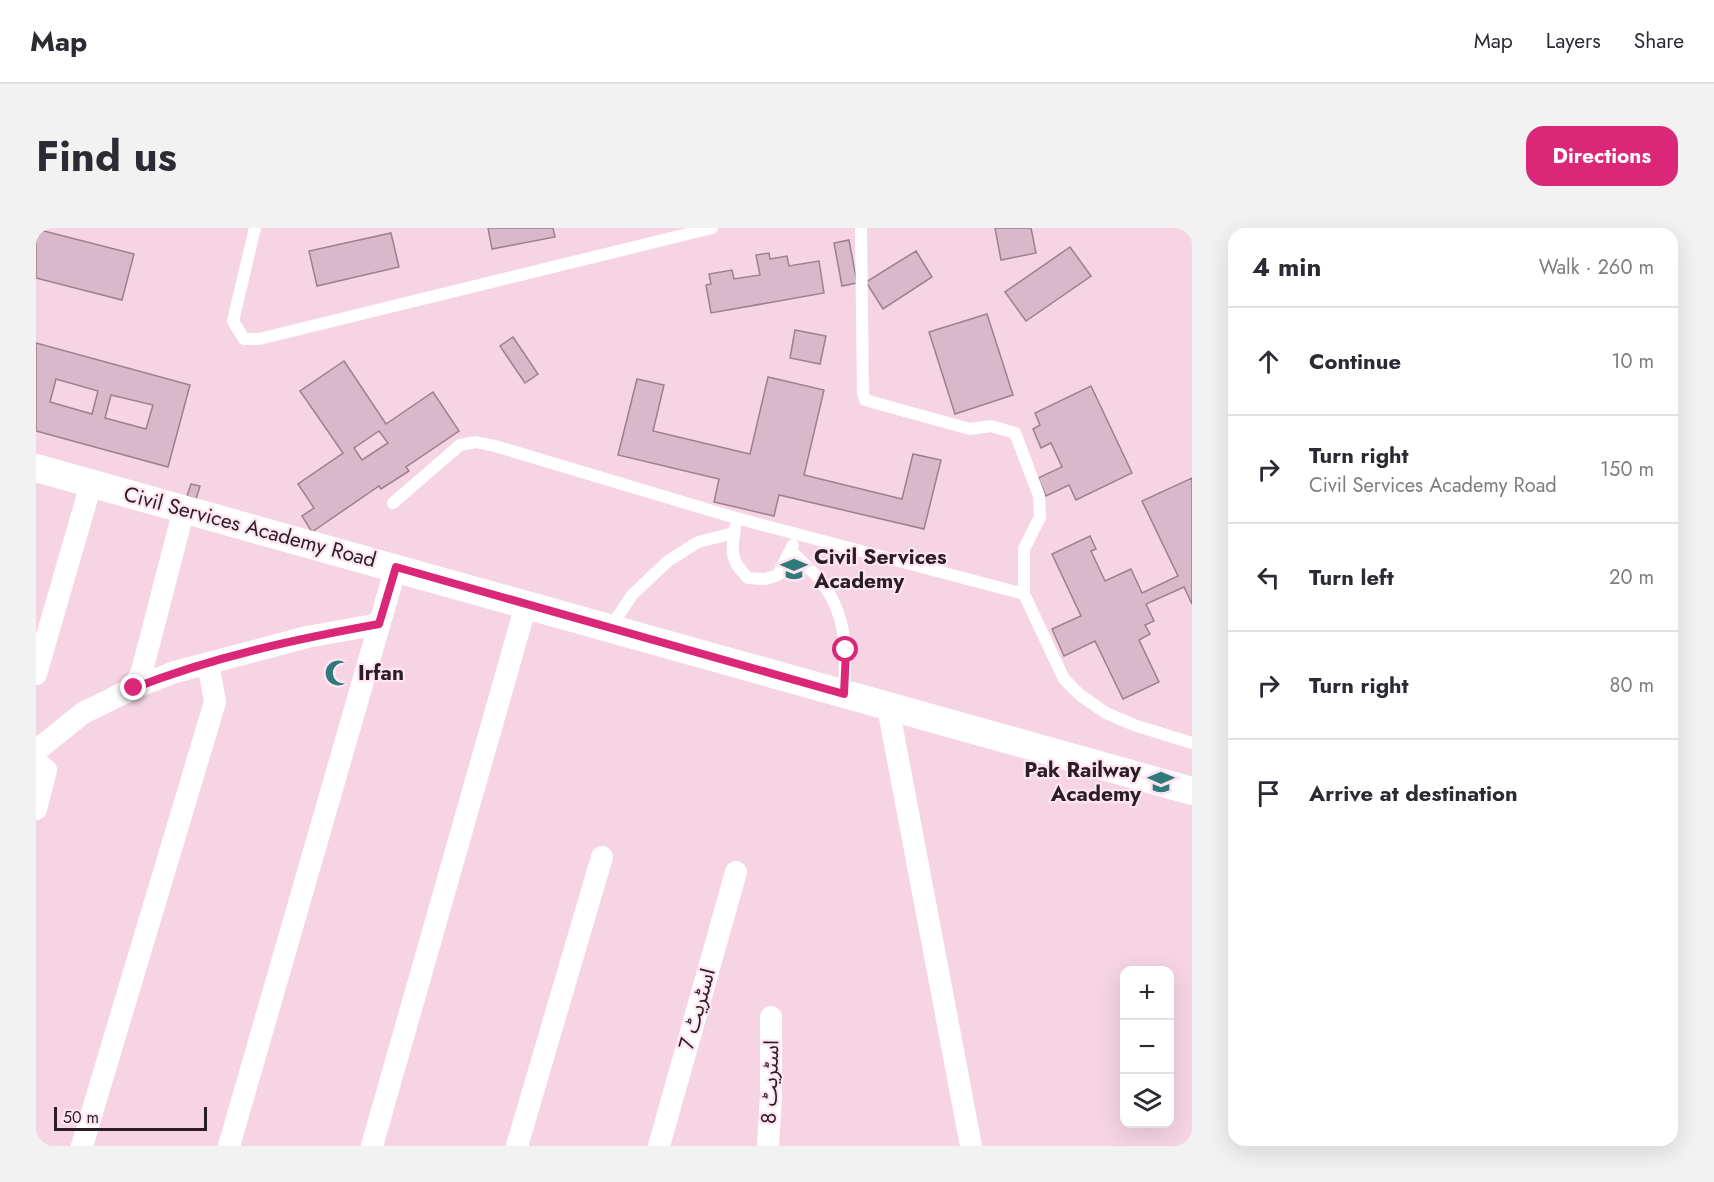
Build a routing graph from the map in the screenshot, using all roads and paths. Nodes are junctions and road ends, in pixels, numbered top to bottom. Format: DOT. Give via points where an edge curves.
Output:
graph roads {
  1 [pos="255,228"];
  2 [pos="712,228"];
  3 [pos="861,228"];
  4 [pos="36,468"];
  5 [pos="91,484"];
  6 [pos="393,503"];
  7 [pos="184,509"];
  8 [pos="736,518"];
  9 [pos="734,533"];
  10 [pos="796,533"];
  11 [pos="791,550"];
  12 [pos="396,567"];
  13 [pos="1024,594"];
  14 [pos="526,605"];
  15 [pos="379,624"];
  16 [pos="609,629"];
  17 [pos="208,663"];
  18 [pos="36,674"];
  19 [pos="134,688"];
  20 [pos="844,694"];
  21 [pos="888,707"];
  22 [pos="1192,743"];
  23 [pos="36,751"];
  24 [pos="36,762"];
  25 [pos="1192,791"];
  26 [pos="36,809"];
  27 [pos="602,857"];
  28 [pos="736,872"];
  29 [pos="771,1017"];
  30 [pos="82,1146"];
  31 [pos="229,1146"];
  32 [pos="372,1146"];
  33 [pos="517,1146"];
  34 [pos="659,1146"];
  35 [pos="768,1146"];
  36 [pos="971,1146"];
  1 -- 2 [label="lane" via="233,321 244,339 271,336"];
  3 -- 13 [label="lane" via="866,400 970,429 991,426 1015,433 1040,507 1040,518 1024,549"];
  4 -- 5 [label="street, Civil Services Academy Road"];
  5 -- 7 [label="street, Civil Services Academy Road"];
  5 -- 18 [label="street"];
  6 -- 8 [label="lane" via="460,445 476,442"];
  7 -- 12 [label="street, Civil Services Academy Road"];
  7 -- 19 [label="street" via="142,671"];
  8 -- 9 [label="lane"];
  8 -- 10 [label="lane"];
  9 -- 11 [label="lane" via="732,552 736,566 748,578 778,575"];
  9 -- 16 [label="lane" via="698,542 668,561 632,595"];
  10 -- 11 [label="lane"];
  10 -- 13 [label="lane"];
  11 -- 20 [label="lane" via="819,578 843,625"];
  12 -- 14 [label="street, Civil Services Academy Road"];
  12 -- 15 [label="street"];
  13 -- 22 [label="lane" via="1064,679 1080,695 1106,713 1134,725"];
  14 -- 16 [label="street, Civil Services Academy Road"];
  14 -- 32 [label="street"];
  15 -- 17 [label="street" via="307,637"];
  15 -- 31 [label="street"];
  16 -- 20 [label="street, Civil Services Academy Road"];
  17 -- 19 [label="street"];
  17 -- 30 [label="street" via="215,702"];
  19 -- 23 [label="street" via="83,713"];
  20 -- 21 [label="street, Civil Services Academy Road"];
  21 -- 25 [label="street, Civil Services Academy Road"];
  21 -- 36 [label="street"];
  24 -- 26 [label="street" via="46,770"];
  27 -- 33 [label="street"];
  28 -- 34 [label="street, اسٹریٹ 7"];
  29 -- 35 [label="street, اسٹریٹ 8"];
}
